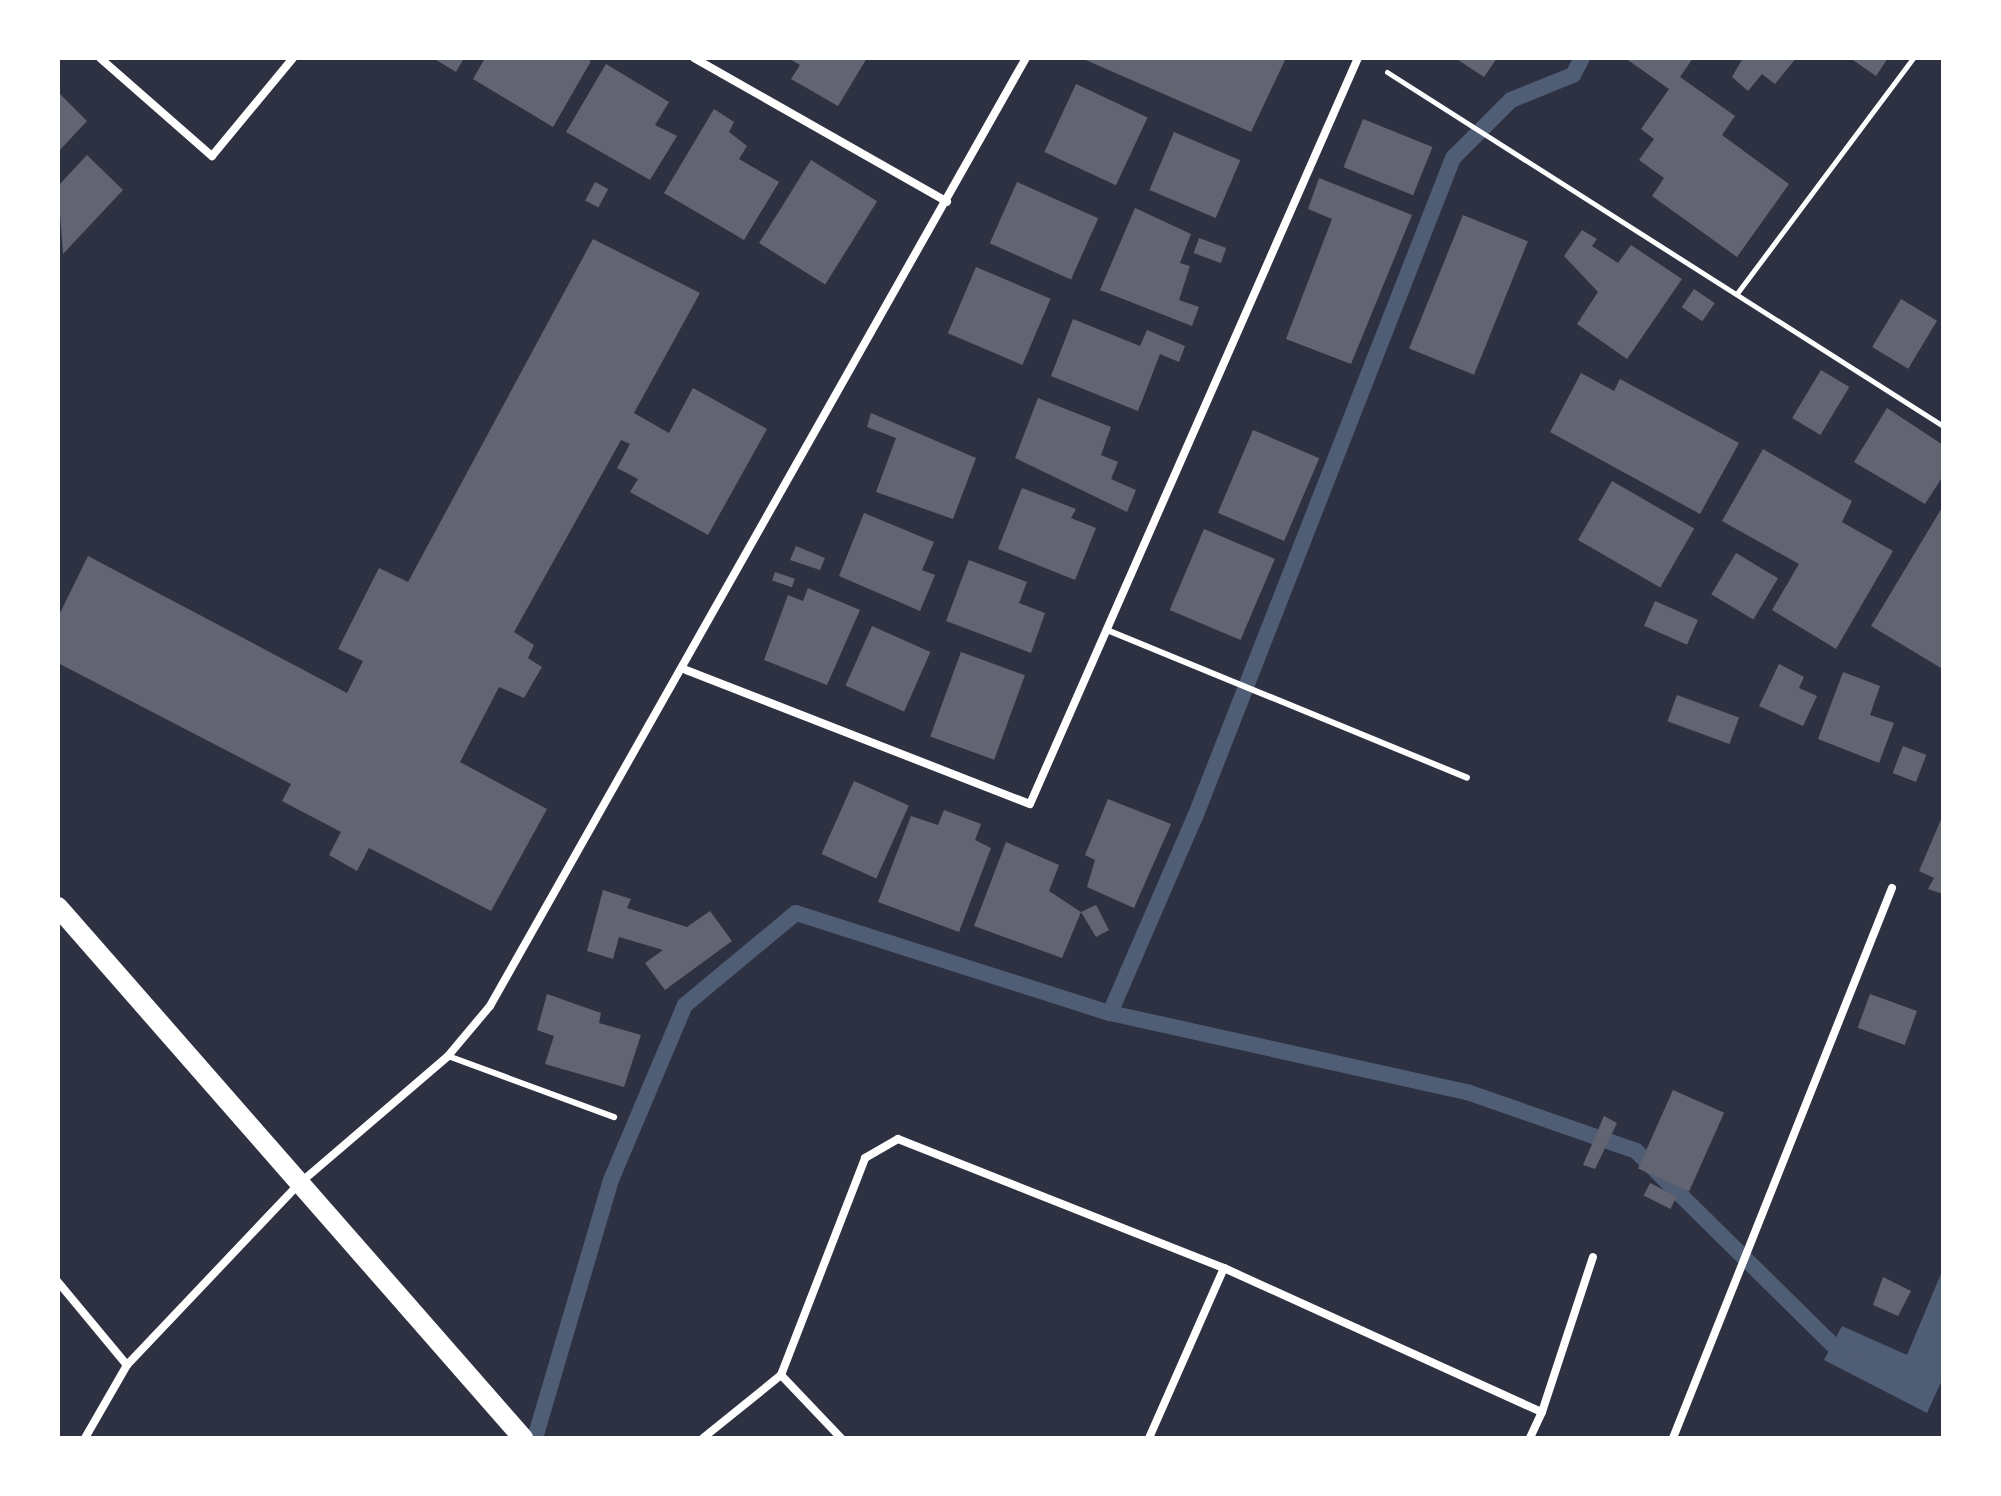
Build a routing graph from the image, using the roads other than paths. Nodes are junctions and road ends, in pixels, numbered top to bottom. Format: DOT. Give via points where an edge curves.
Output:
graph roads {
  1 [pos="100,58"];
  2 [pos="293,58"];
  3 [pos="694,58"];
  4 [pos="1026,58"];
  5 [pos="1358,58"];
  6 [pos="947,202"];
  7 [pos="1107,630"];
  8 [pos="686,670"];
  9 [pos="1467,778"];
  10 [pos="1892,888"];
  11 [pos="58,907"];
  12 [pos="448,1056"];
  13 [pos="614,1117"];
  14 [pos="300,1183"];
  15 [pos="1593,1257"];
  16 [pos="1224,1268"];
  17 [pos="58,1282"];
  18 [pos="127,1365"];
  19 [pos="781,1375"];
  20 [pos="1542,1412"];
  21 [pos="85,1438"];
  22 [pos="523,1438"];
  23 [pos="703,1438"];
  24 [pos="841,1438"];
  25 [pos="1149,1438"];
  26 [pos="1530,1438"];
  27 [pos="1673,1438"];
  1 -- 2 [label="street" via="212,156"];
  3 -- 6 [label="street"];
  4 -- 6 [label="street"];
  5 -- 7 [label="street"];
  6 -- 8 [label="street"];
  7 -- 8 [label="street" via="1030,804"];
  7 -- 9 [label="lane"];
  8 -- 12 [label="street" via="490,1006"];
  10 -- 27 [label="street"];
  11 -- 14 [label="main road"];
  12 -- 13 [label="lane"];
  12 -- 14 [label="street"];
  14 -- 18 [label="street"];
  14 -- 22 [label="main road"];
  15 -- 20 [label="street"];
  16 -- 19 [label="street" via="898,1139 865,1158"];
  16 -- 20 [label="street"];
  16 -- 25 [label="street"];
  17 -- 18 [label="street"];
  18 -- 21 [label="street"];
  19 -- 23 [label="street"];
  19 -- 24 [label="street"];
  20 -- 26 [label="street"];
}
